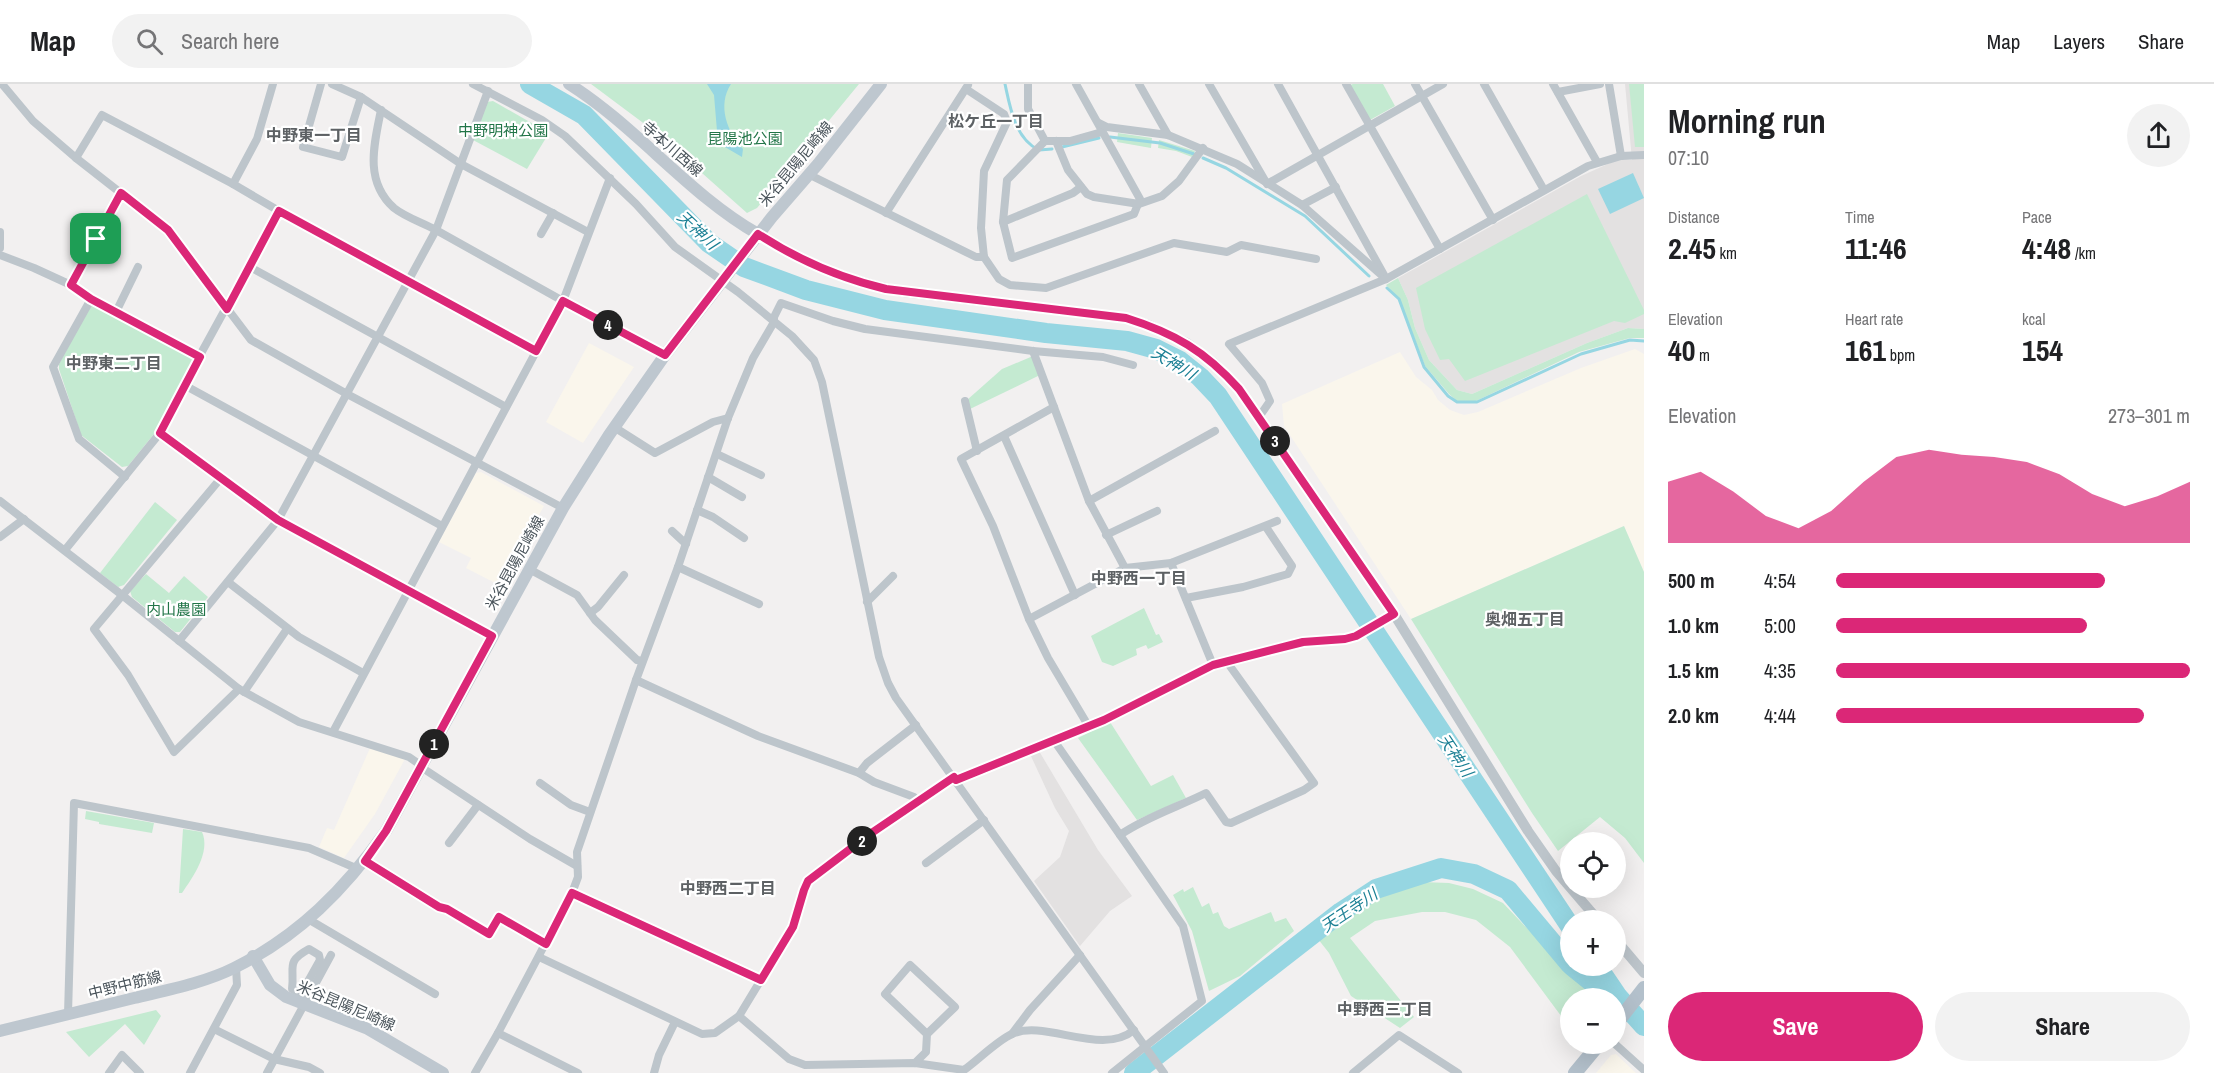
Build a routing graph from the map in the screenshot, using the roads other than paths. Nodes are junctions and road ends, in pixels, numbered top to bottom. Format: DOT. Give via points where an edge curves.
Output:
graph roads {
  1 [pos="273,84"];
  2 [pos="321,84"];
  3 [pos="332,84"];
  4 [pos="473,84"];
  5 [pos="568,84"];
  6 [pos="881,84"];
  7 [pos="1028,84"];
  8 [pos="1076,84"];
  9 [pos="1139,84"];
  10 [pos="1209,84"];
  11 [pos="1278,84"];
  12 [pos="1346,84"];
  13 [pos="1415,84"];
  14 [pos="1443,84"];
  15 [pos="1484,84"];
  16 [pos="1599,84"];
  17 [pos="1609,84"];
  18 [pos="2,85"];
  19 [pos="967,86"];
  20 [pos="1555,88"];
  21 [pos="488,91"];
  22 [pos="1422,96"];
  23 [pos="362,97"];
  24 [pos="381,110"];
  25 [pos="1099,123"];
  26 [pos="1370,125"];
  27 [pos="1102,132"];
  28 [pos="1168,135"];
  29 [pos="1045,141"];
  30 [pos="1056,141"];
  31 [pos="1203,148"];
  32 [pos="1317,155"];
  33 [pos="1644,155"];
  34 [pos="1620,156"];
  35 [pos="76,158"];
  36 [pos="1597,162"];
  37 [pos="461,164"];
  38 [pos="808,174"];
  39 [pos="610,178"];
  40 [pos="233,184"];
  41 [pos="1267,184"];
  42 [pos="1336,187"];
  43 [pos="1081,188"];
  44 [pos="1544,190"];
  45 [pos="121,193"];
  46 [pos="1139,204"];
  47 [pos="1302,206"];
  48 [pos="279,211"];
  49 [pos="553,213"];
  50 [pos="886,213"];
  51 [pos="1493,220"];
  52 [pos="1003,222"];
  53 [pos="436,230"];
  54 [pos="0,232"];
  55 [pos="588,232"];
  56 [pos="541,234"];
  57 [pos="758,234"];
  58 [pos="0,248"];
  59 [pos="1440,249"];
  60 [pos="0,255"];
  61 [pos="984,257"];
  62 [pos="1309,260"];
  63 [pos="138,267"];
  64 [pos="250,267"];
  65 [pos="725,278"];
  66 [pos="1386,279"];
  67 [pos="408,281"];
  68 [pos="71,285"];
  69 [pos="91,299"];
  70 [pos="563,301"];
  71 [pos="227,309"];
  72 [pos="116,312"];
  73 [pos="774,322"];
  74 [pos="377,338"];
  75 [pos="536,351"];
  76 [pos="1033,351"];
  77 [pos="665,355"];
  78 [pos="200,357"];
  79 [pos="1133,365"];
  80 [pos="186,386"];
  81 [pos="347,394"];
  82 [pos="965,401"];
  83 [pos="506,407"];
  84 [pos="1054,407"];
  85 [pos="1258,417"];
  86 [pos="728,418"];
  87 [pos="614,427"];
  88 [pos="1215,431"];
  89 [pos="160,433"];
  90 [pos="1004,436"];
  91 [pos="977,451"];
  92 [pos="717,454"];
  93 [pos="314,456"];
  94 [pos="477,462"];
  95 [pos="761,475"];
  96 [pos="125,477"];
  97 [pos="708,477"];
  98 [pos="221,478"];
  99 [pos="742,497"];
  100 [pos="0,501"];
  101 [pos="1089,501"];
  102 [pos="563,508"];
  103 [pos="697,510"];
  104 [pos="1157,511"];
  105 [pos="24,519"];
  106 [pos="278,520"];
  107 [pos="1277,521"];
  108 [pos="442,526"];
  109 [pos="1266,527"];
  110 [pos="672,531"];
  111 [pos="1107,536"];
  112 [pos="0,537"];
  113 [pos="744,538"];
  114 [pos="686,544"];
  115 [pos="65,550"];
  116 [pos="1171,563"];
  117 [pos="678,567"];
  118 [pos="1125,567"];
  119 [pos="529,569"];
  120 [pos="624,575"];
  121 [pos="893,576"];
  122 [pos="228,582"];
  123 [pos="407,592"];
  124 [pos="122,595"];
  125 [pos="1074,595"];
  126 [pos="1186,598"];
  127 [pos="867,602"];
  128 [pos="759,604"];
  129 [pos="590,613"];
  130 [pos="1389,616"];
  131 [pos="1029,619"];
  132 [pos="287,628"];
  133 [pos="492,636"];
  134 [pos="179,641"];
  135 [pos="642,661"];
  136 [pos="1227,662"];
  137 [pos="1213,665"];
  138 [pos="363,673"];
  139 [pos="636,680"];
  140 [pos="242,691"];
  141 [pos="916,725"];
  142 [pos="1089,727"];
  143 [pos="333,732"];
  144 [pos="1055,742"];
  145 [pos="421,766"];
  146 [pos="858,774"];
  147 [pos="955,778"];
  148 [pos="540,783"];
  149 [pos="920,801"];
  150 [pos="478,805"];
  151 [pos="590,812"];
  152 [pos="984,820"];
  153 [pos="1120,836"];
  154 [pos="449,843"];
  155 [pos="926,863"];
  156 [pos="362,865"];
  157 [pos="578,866"];
  158 [pos="572,893"];
  159 [pos="1590,910"];
  160 [pos="308,919"];
  161 [pos="546,944"];
  162 [pos="1626,952"];
  163 [pos="331,955"];
  164 [pos="1080,955"];
  165 [pos="253,956"];
  166 [pos="539,957"];
  167 [pos="236,967"];
  168 [pos="1644,973"];
  169 [pos="761,980"];
  170 [pos="1644,989"];
  171 [pos="435,994"];
  172 [pos="304,997"];
  173 [pos="1626,1012"];
  174 [pos="68,1014"];
  175 [pos="739,1016"];
  176 [pos="675,1022"];
  177 [pos="214,1029"];
  178 [pos="1134,1030"];
  179 [pos="0,1031"];
  180 [pos="498,1033"];
  181 [pos="927,1034"];
  182 [pos="1012,1034"];
  183 [pos="1146,1048"];
  184 [pos="1591,1054"];
  185 [pos="1626,1054"];
  186 [pos="274,1059"];
  187 [pos="915,1063"];
  188 [pos="873,1065"];
  189 [pos="1162,1070"];
  190 [pos="1644,1070"];
  191 [pos="963,1071"];
  192 [pos="110,1073"];
  193 [pos="140,1073"];
  194 [pos="190,1073"];
  195 [pos="267,1073"];
  196 [pos="320,1073"];
  197 [pos="443,1073"];
  198 [pos="475,1073"];
  199 [pos="578,1073"];
  200 [pos="654,1073"];
  201 [pos="867,1073"];
  202 [pos="1112,1073"];
  203 [pos="1353,1073"];
  204 [pos="1458,1073"];
  205 [pos="1575,1073"];
  1 -- 40 [label="street" via="257,139"];
  2 -- 23 [label="street" via="303,147 342,157"];
  3 -- 23 [label="street"];
  4 -- 21 [label="street"];
  5 -- 57 [label="main road, 寺本川西線" via="731,219"];
  6 -- 38 [label="main road, 米谷昆陽尼崎線"];
  7 -- 29 [label="street" via="1028,109"];
  8 -- 25 [label="street"];
  9 -- 28 [label="street"];
  10 -- 41 [label="street"];
  11 -- 32 [label="street"];
  12 -- 26 [label="street"];
  13 -- 22 [label="street"];
  14 -- 22 [label="street"];
  15 -- 44 [label="street"];
  16 -- 20 [label="street"];
  17 -- 34 [label="street"];
  18 -- 35 [label="street" via="33,121"];
  19 -- 50 [label="street"];
  19 -- 61 [label="street" via="1004,114 1007,122 984,171"];
  20 -- 36 [label="street"];
  21 -- 37 [label="street"];
  21 -- 39 [label="street" via="565,136"];
  22 -- 26 [label="street"];
  22 -- 51 [label="street"];
  23 -- 24 [label="street"];
  24 -- 37 [label="street"];
  24 -- 53 [label="street" via="372,153 378,188 395,208"];
  25 -- 27 [label="street"];
  25 -- 28 [label="street"];
  26 -- 32 [label="street"];
  26 -- 59 [label="street"];
  27 -- 30 [label="street"];
  27 -- 46 [label="street" via="1140,199"];
  28 -- 31 [label="street"];
  29 -- 30 [label="street"];
  29 -- 52 [label="street" via="1006,180"];
  30 -- 43 [label="street" via="1064,165"];
  31 -- 41 [label="street"];
  31 -- 46 [label="street" via="1179,181 1162,196"];
  32 -- 41 [label="street"];
  32 -- 42 [label="street"];
  33 -- 34 [label="street"];
  34 -- 36 [label="street"];
  35 -- 40 [label="street" via="102,115"];
  35 -- 45 [label="street"];
  36 -- 44 [label="street"];
  37 -- 49 [label="street"];
  37 -- 53 [label="street"];
  38 -- 50 [label="street"];
  38 -- 57 [label="main road, 米谷昆陽尼崎線"];
  39 -- 55 [label="street"];
  39 -- 65 [label="street" via="675,247"];
  40 -- 48 [label="street"];
  41 -- 47 [label="street"];
  42 -- 47 [label="street"];
  42 -- 66 [label="street"];
  43 -- 46 [label="street" via="1094,197"];
  43 -- 52 [label="street"];
  44 -- 51 [label="street"];
  45 -- 68 [label="street"];
  45 -- 71 [label="street" via="168,230"];
  46 -- 52 [label="street" via="1134,214 1012,258"];
  47 -- 66 [label="street"];
  48 -- 64 [label="street"];
  48 -- 67 [label="street"];
  49 -- 55 [label="street"];
  49 -- 56 [label="street"];
  50 -- 61 [label="street"];
  51 -- 59 [label="street"];
  53 -- 67 [label="street"];
  53 -- 70 [label="street"];
  54 -- 58 [label="street"];
  55 -- 70 [label="street"];
  57 -- 65 [label="main road, 米谷昆陽尼崎線"];
  57 -- 85 [label="street" via="810,263 886,289 1126,318 1149,325 1187,343 1214,363"];
  59 -- 66 [label="street"];
  60 -- 68 [label="street"];
  61 -- 62 [label="street" via="999,279 1010,285 1046,288 1174,243 1205,253 1227,252 1241,245 1251,251"];
  63 -- 72 [label="street"];
  64 -- 71 [label="street"];
  64 -- 74 [label="street"];
  65 -- 73 [label="street"];
  65 -- 77 [label="main road, 米谷昆陽尼崎線"];
  66 -- 85 [label="street" via="1229,344 1262,383 1270,401"];
  67 -- 74 [label="street"];
  67 -- 75 [label="street"];
  68 -- 69 [label="street"];
  69 -- 72 [label="street"];
  69 -- 96 [label="street" via="53,367 79,439"];
  70 -- 75 [label="street"];
  70 -- 77 [label="street"];
  71 -- 78 [label="street"];
  71 -- 81 [label="street" via="251,340"];
  72 -- 78 [label="street"];
  73 -- 76 [label="street" via="782,303 865,329"];
  73 -- 86 [label="street" via="753,358"];
  73 -- 127 [label="street" via="807,351 819,371"];
  74 -- 81 [label="street"];
  74 -- 83 [label="street"];
  75 -- 83 [label="street"];
  76 -- 79 [label="street" via="1103,357"];
  76 -- 84 [label="street"];
  77 -- 87 [label="main road, 米谷昆陽尼崎線"];
  78 -- 80 [label="street"];
  80 -- 89 [label="street"];
  80 -- 93 [label="street"];
  81 -- 93 [label="street"];
  81 -- 94 [label="street"];
  82 -- 91 [label="street"];
  83 -- 94 [label="street"];
  84 -- 90 [label="street"];
  84 -- 101 [label="street"];
  85 -- 130 [label="street"];
  86 -- 87 [label="street" via="655,453"];
  86 -- 92 [label="street"];
  87 -- 102 [label="main road, 米谷昆陽尼崎線"];
  88 -- 101 [label="street"];
  89 -- 96 [label="street"];
  89 -- 98 [label="street"];
  90 -- 91 [label="street"];
  90 -- 125 [label="street"];
  91 -- 131 [label="street" via="961,459 993,526"];
  92 -- 95 [label="street"];
  92 -- 97 [label="street"];
  93 -- 106 [label="street"];
  93 -- 108 [label="street"];
  94 -- 102 [label="street"];
  94 -- 108 [label="street"];
  96 -- 115 [label="street"];
  97 -- 99 [label="street"];
  97 -- 103 [label="street"];
  98 -- 106 [label="street"];
  98 -- 124 [label="street"];
  100 -- 105 [label="street"];
  101 -- 111 [label="street"];
  102 -- 119 [label="main road, 米谷昆陽尼崎線"];
  103 -- 113 [label="street"];
  103 -- 114 [label="street"];
  104 -- 111 [label="street"];
  105 -- 112 [label="street"];
  105 -- 115 [label="street"];
  106 -- 122 [label="street"];
  106 -- 123 [label="street"];
  107 -- 109 [label="street"];
  108 -- 123 [label="street"];
  109 -- 116 [label="street"];
  109 -- 126 [label="street" via="1292,566 1288,574"];
  110 -- 114 [label="street"];
  111 -- 118 [label="street"];
  114 -- 117 [label="street"];
  115 -- 124 [label="street"];
  116 -- 118 [label="street"];
  116 -- 126 [label="street"];
  117 -- 128 [label="street"];
  117 -- 135 [label="street"];
  118 -- 125 [label="street"];
  119 -- 129 [label="street" via="577,595"];
  119 -- 133 [label="main road, 米谷昆陽尼崎線"];
  120 -- 129 [label="street"];
  121 -- 127 [label="street"];
  122 -- 132 [label="street"];
  122 -- 134 [label="street"];
  123 -- 133 [label="street"];
  123 -- 138 [label="street"];
  124 -- 134 [label="street"];
  124 -- 140 [label="street" via="94,629 128,675 174,752"];
  125 -- 131 [label="street"];
  126 -- 137 [label="street"];
  127 -- 141 [label="street" via="882,669 896,698"];
  129 -- 135 [label="street" via="611,637"];
  130 -- 136 [label="street" via="1356,636 1303,642"];
  130 -- 159 [label="street" via="1527,831"];
  131 -- 142 [label="street"];
  132 -- 138 [label="street"];
  132 -- 140 [label="street"];
  133 -- 145 [label="main road, 米谷昆陽尼崎線"];
  134 -- 140 [label="street"];
  135 -- 139 [label="street"];
  136 -- 137 [label="street"];
  136 -- 153 [label="street" via="1314,783 1231,823 1226,822 1206,793 1138,823"];
  137 -- 142 [label="street"];
  138 -- 143 [label="street"];
  139 -- 146 [label="street" via="758,736"];
  139 -- 151 [label="street"];
  140 -- 143 [label="street" via="299,722"];
  141 -- 146 [label="street"];
  141 -- 147 [label="street"];
  142 -- 144 [label="street"];
  143 -- 145 [label="street" via="409,757"];
  144 -- 147 [label="street"];
  144 -- 153 [label="street"];
  145 -- 150 [label="street"];
  145 -- 156 [label="main road, 米谷昆陽尼崎線" via="386,831"];
  146 -- 149 [label="street"];
  147 -- 149 [label="street"];
  147 -- 152 [label="street"];
  148 -- 151 [label="street" via="571,805"];
  149 -- 169 [label="street" via="808,881 793,927"];
  150 -- 154 [label="street"];
  150 -- 157 [label="street"];
  151 -- 157 [label="street" via="577,852"];
  152 -- 155 [label="street" via="938,850"];
  152 -- 164 [label="street"];
  153 -- 183 [label="street" via="1184,926 1202,1000"];
  156 -- 160 [label="main road, 米谷昆陽尼崎線"];
  156 -- 161 [label="street" via="489,934 499,917"];
  156 -- 174 [label="street" via="309,848 74,803"];
  157 -- 158 [label="street"];
  158 -- 161 [label="street"];
  158 -- 169 [label="street"];
  160 -- 165 [label="main road, 米谷昆陽尼崎線"];
  160 -- 171 [label="street" via="369,961 419,981"];
  161 -- 166 [label="street"];
  162 -- 168 [label="street"];
  163 -- 172 [label="street"];
  164 -- 178 [label="street"];
  164 -- 182 [label="street"];
  165 -- 167 [label="main road, 中野中筋線"];
  165 -- 172 [label="main road, 米谷昆陽尼崎線" via="270,985 286,997"];
  166 -- 176 [label="street"];
  166 -- 180 [label="street"];
  167 -- 174 [label="main road, 中野中筋線" via="164,991"];
  167 -- 177 [label="street" via="237,985"];
  169 -- 175 [label="street"];
  170 -- 173 [label="main road"];
  172 -- 172 [label="street" via="320,960 309,949 298,954 291,964 292,989"];
  172 -- 186 [label="street"];
  172 -- 197 [label="main road, 米谷昆陽尼崎線"];
  174 -- 179 [label="main road, 中野中筋線"];
  175 -- 176 [label="street" via="709,1034"];
  175 -- 188 [label="street" via="789,1059 804,1065"];
  176 -- 200 [label="street"];
  177 -- 186 [label="street"];
  177 -- 194 [label="street"];
  178 -- 182 [label="street" via="1116,1038 1096,1040 1043,1031"];
  178 -- 183 [label="street"];
  180 -- 198 [label="street"];
  180 -- 199 [label="street"];
  181 -- 181 [label="street" via="885,994 910,965 955,1007"];
  181 -- 187 [label="street" via="926,1052"];
  182 -- 191 [label="street"];
  183 -- 189 [label="street"];
  183 -- 202 [label="street"];
  184 -- 205 [label="main road"];
  185 -- 190 [label="street"];
  186 -- 195 [label="street"];
  186 -- 196 [label="street"];
  187 -- 188 [label="street"];
  187 -- 191 [label="street"];
  188 -- 201 [label="street"];
  192 -- 193 [label="street" via="122,1055"];
  203 -- 204 [label="street" via="1399,1035"];
}
